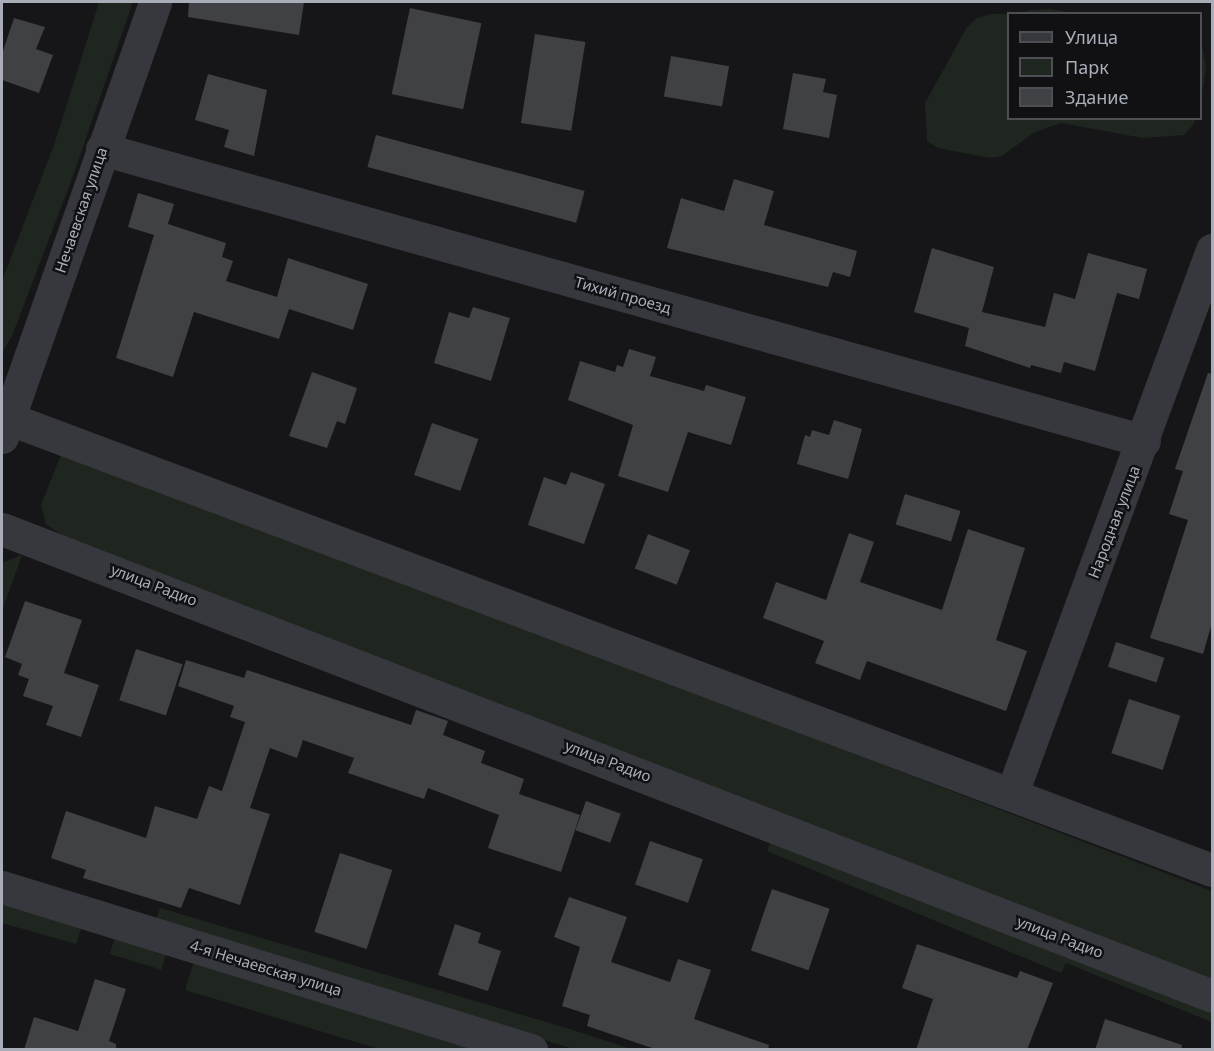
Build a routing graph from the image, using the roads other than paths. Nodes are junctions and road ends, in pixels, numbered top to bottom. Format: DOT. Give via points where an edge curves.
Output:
graph roads {
  1 [pos="155,2"];
  2 [pos="102,149"];
  3 [pos="1212,249"];
  4 [pos="4,424"];
  5 [pos="1144,441"];
  6 [pos="2,529"];
  7 [pos="1012,793"];
  8 [pos="1212,870"];
  9 [pos="2,887"];
  10 [pos="1212,996"];
  11 [pos="531,1050"];
  1 -- 2 [label="street, Нечаевская улица"];
  2 -- 4 [label="street, Нечаевская улица"];
  2 -- 5 [label="street, Тихий проезд"];
  3 -- 5 [label="street, Народная улица"];
  4 -- 7 [label="street"];
  5 -- 7 [label="street, Народная улица"];
  6 -- 10 [label="street, улица Радио"];
  7 -- 8 [label="street"];
  9 -- 11 [label="street, 4-я Нечаевская улица"];
}
